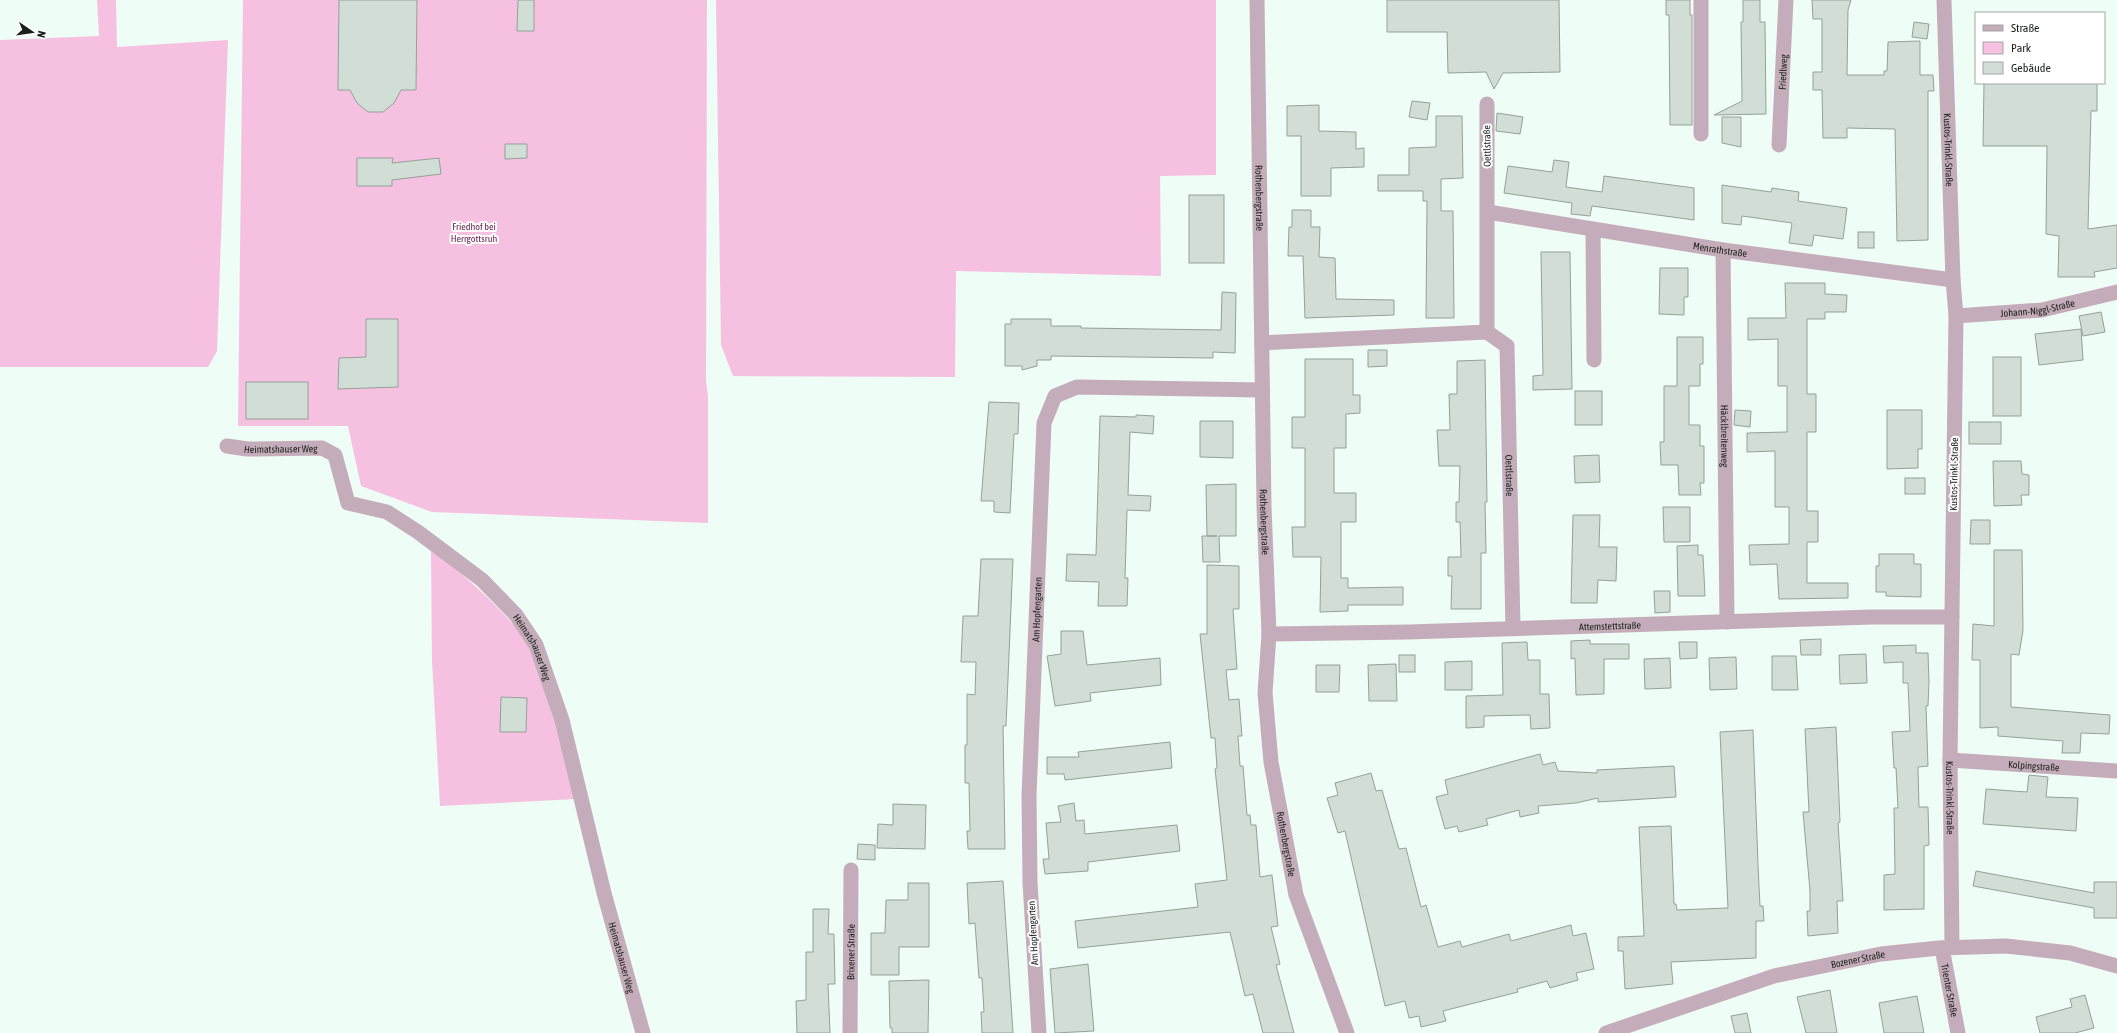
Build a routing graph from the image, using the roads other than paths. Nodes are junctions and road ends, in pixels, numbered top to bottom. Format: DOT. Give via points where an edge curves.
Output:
graph roads {
  1 [pos="1257,0"];
  2 [pos="1701,0"];
  3 [pos="1786,0"];
  4 [pos="1944,0"];
  5 [pos="1487,104"];
  6 [pos="1701,134"];
  7 [pos="1779,145"];
  8 [pos="1488,212"];
  9 [pos="1593,230"];
  10 [pos="1723,250"];
  11 [pos="1953,280"];
  12 [pos="2117,292"];
  13 [pos="1956,316"];
  14 [pos="1487,332"];
  15 [pos="1262,343"];
  16 [pos="1594,360"];
  17 [pos="1262,390"];
  18 [pos="227,446"];
  19 [pos="1952,617"];
  20 [pos="1727,622"];
  21 [pos="1513,628"];
  22 [pos="1268,634"];
  23 [pos="1950,760"];
  24 [pos="2117,771"];
  25 [pos="851,870"];
  26 [pos="1947,948"];
  27 [pos="2117,966"];
  28 [pos="1638,1028"];
  29 [pos="643,1033"];
  30 [pos="850,1033"];
  31 [pos="1039,1033"];
  32 [pos="1347,1033"];
  33 [pos="1606,1033"];
  34 [pos="1958,1033"];
  1 -- 15 [label="street, Rothenbergstraße"];
  2 -- 6 [label="street"];
  3 -- 7 [label="street, Friedlweg"];
  4 -- 11 [label="street, Kustos-Trinkl-Straße"];
  5 -- 8 [label="street, Oettlstraße"];
  8 -- 9 [label="street, Menrathstraße"];
  8 -- 14 [label="street, Oettlstraße"];
  9 -- 10 [label="street, Menrathstraße"];
  9 -- 16 [label="street"];
  10 -- 11 [label="street, Menrathstraße"];
  10 -- 20 [label="street, Häcklbreitenweg"];
  11 -- 13 [label="street, Kustos-Trinkl-Straße"];
  12 -- 13 [label="street, Johann-Niggl-Straße" via="2042,310"];
  13 -- 19 [label="street, Kustos-Trinkl-Straße"];
  14 -- 15 [label="street"];
  14 -- 21 [label="street, Oettlstraße" via="1507,346"];
  15 -- 17 [label="street, Rothenbergstraße"];
  17 -- 22 [label="street, Rothenbergstraße"];
  17 -- 31 [label="street, Am Hopfengarten" via="1077,387 1055,396 1044,423 1029,796 1030,882"];
  18 -- 29 [label="street, Heimatshauser Weg" via="247,449 322,448 334,455 348,504 387,512 412,528 482,580 516,615 536,645 562,720 604,893"];
  19 -- 20 [label="street, Attemstettstraße"];
  19 -- 23 [label="street, Kustos-Trinkl-Straße"];
  20 -- 21 [label="street, Attemstettstraße"];
  21 -- 22 [label="street, Attemstettstraße"];
  22 -- 32 [label="street, Rothenbergstraße" via="1265,693 1271,762 1296,895"];
  23 -- 24 [label="street, Kolpingstraße"];
  23 -- 26 [label="street, Kustos-Trinkl-Straße"];
  25 -- 30 [label="street, Brixener Straße"];
  26 -- 27 [label="street, Bozener Straße" via="2006,946 2070,953"];
  26 -- 28 [label="street, Bozener Straße" via="1859,958 1774,976"];
  26 -- 34 [label="street, Trienter Straße"];
  28 -- 33 [label="street, Bozener Straße"];
}
